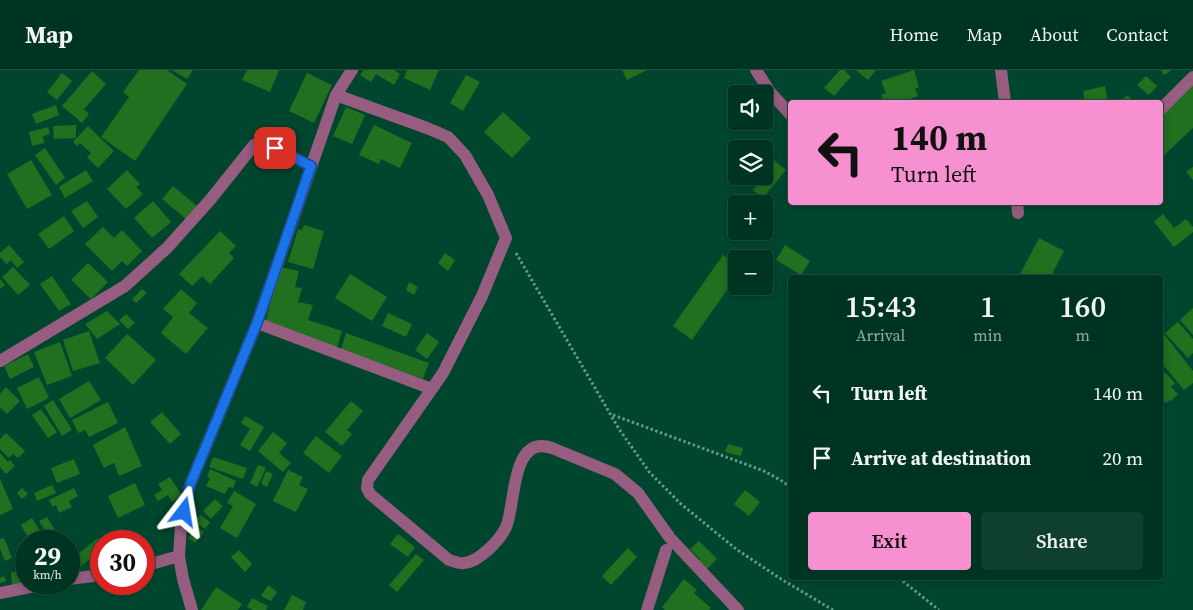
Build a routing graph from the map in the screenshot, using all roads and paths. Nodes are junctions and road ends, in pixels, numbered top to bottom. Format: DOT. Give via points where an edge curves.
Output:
graph roads {
  1 [pos="352,70"];
  2 [pos="756,70"];
  3 [pos="1000,70"];
  4 [pos="1193,77"];
  5 [pos="336,95"];
  6 [pos="1004,100"];
  7 [pos="1163,107"];
  8 [pos="788,112"];
  9 [pos="311,166"];
  10 [pos="506,238"];
  11 [pos="257,323"];
  12 [pos="0,361"];
  13 [pos="432,389"];
  14 [pos="612,415"];
  15 [pos="788,486"];
  16 [pos="666,550"];
  17 [pos="179,556"];
  18 [pos="155,563"];
  19 [pos="902,580"];
  20 [pos="15,590"];
  21 [pos="0,593"];
  22 [pos="192,610"];
  23 [pos="647,610"];
  24 [pos="738,610"];
  25 [pos="833,610"];
  26 [pos="939,610"];
  1 -- 5 [label="street"];
  2 -- 8 [label="street"];
  3 -- 6 [label="street"];
  4 -- 7 [label="street"];
  5 -- 9 [label="street"];
  5 -- 10 [label="street" via="448,137 465,155 488,195"];
  9 -- 11 [label="street"];
  9 -- 12 [label="street" via="263,142 254,145 167,248 125,286"];
  10 -- 13 [label="street" via="478,304"];
  10 -- 14 [label="path"];
  11 -- 13 [label="street"];
  11 -- 17 [label="street" via="190,485 181,525"];
  13 -- 24 [label="street" via="373,472 367,488 448,560 462,564 474,561 495,542 506,527 515,478 524,458 542,444 615,474 638,492 670,538"];
  14 -- 15 [label="path" via="764,471"];
  14 -- 25 [label="path" via="650,474 681,504 736,549"];
  16 -- 23 [label="street"];
  17 -- 18 [label="street"];
  17 -- 22 [label="street"];
  19 -- 26 [label="path"];
  20 -- 21 [label="street"];
}
